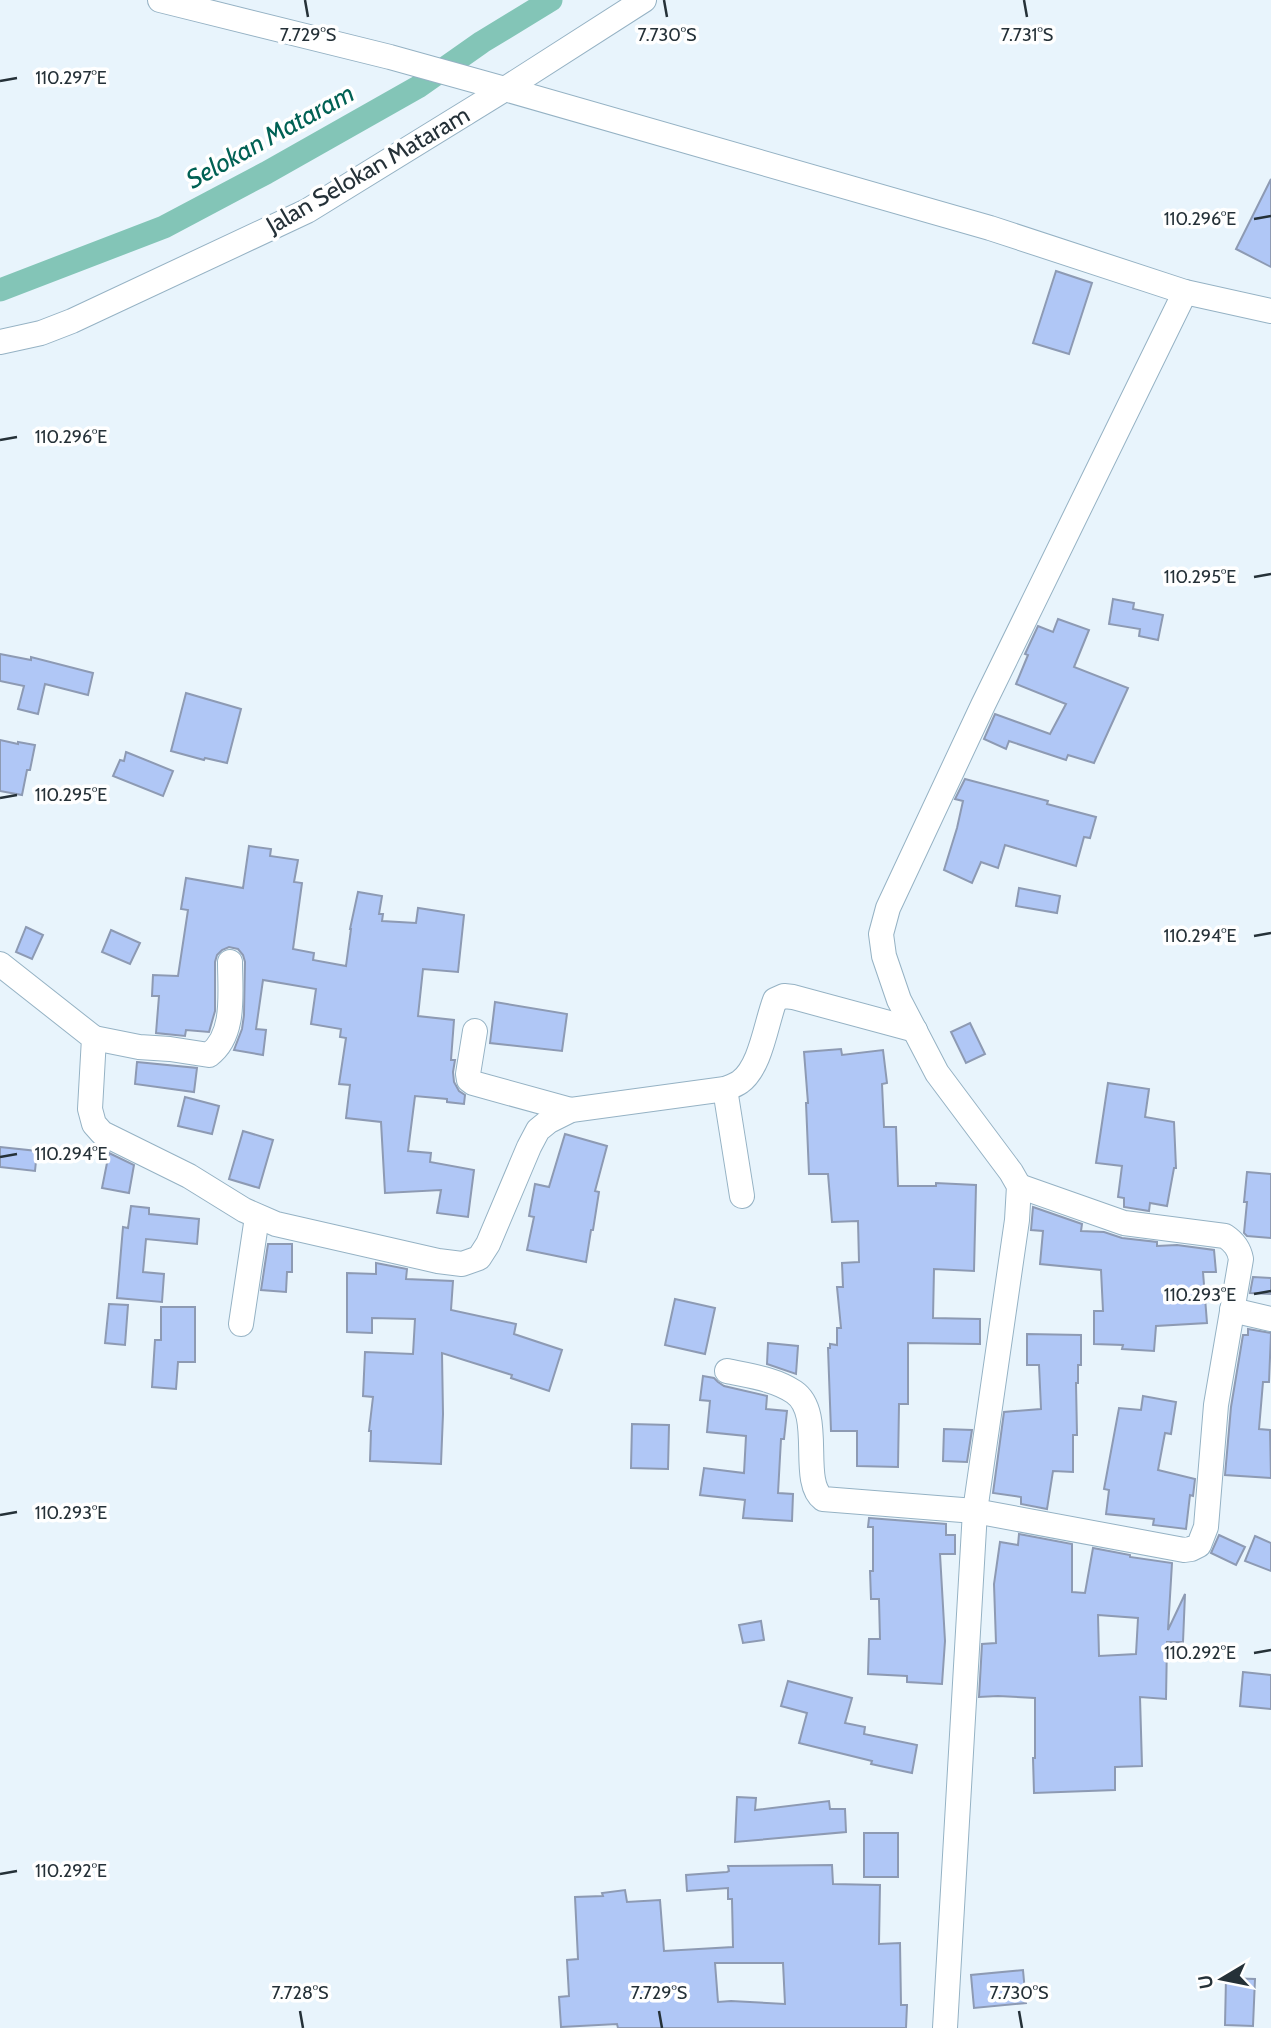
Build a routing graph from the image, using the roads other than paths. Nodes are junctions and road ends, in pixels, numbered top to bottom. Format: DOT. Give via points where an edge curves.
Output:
graph roads {
  1 [pos="160,0"];
  2 [pos="644,0"];
  3 [pos="505,89"];
  4 [pos="1185,292"];
  5 [pos="1271,311"];
  6 [pos="0,342"];
  7 [pos="230,962"];
  8 [pos="0,964"];
  9 [pos="915,1030"];
  10 [pos="475,1031"];
  11 [pos="94,1038"];
  12 [pos="725,1089"];
  13 [pos="571,1110"];
  14 [pos="1019,1186"];
  15 [pos="741,1196"];
  16 [pos="257,1217"];
  17 [pos="1232,1310"];
  18 [pos="1271,1319"];
  19 [pos="241,1324"];
  20 [pos="727,1371"];
  21 [pos="975,1511"];
  22 [pos="944,2028"];
  1 -- 3 [label="street"];
  2 -- 3 [label="street, Jalan Selokan Mataram"];
  3 -- 4 [label="street" via="990,228"];
  3 -- 6 [label="street, Jalan Selokan Mataram" via="307,211 72,321"];
  4 -- 5 [label="street"];
  4 -- 9 [label="street" via="888,908 881,934 884,957"];
  7 -- 11 [label="street" via="230,1011 222,1042 209,1055"];
  8 -- 11 [label="street"];
  9 -- 12 [label="street" via="784,996 775,1000 747,1075"];
  9 -- 14 [label="street" via="937,1073"];
  10 -- 13 [label="street" via="469,1080"];
  11 -- 16 [label="street" via="90,1109 102,1133 189,1176"];
  12 -- 13 [label="street"];
  12 -- 15 [label="street"];
  13 -- 16 [label="street" via="538,1130 479,1258 461,1264 438,1261"];
  14 -- 17 [label="street" via="1124,1223 1225,1236 1234,1242 1241,1259"];
  14 -- 21 [label="street"];
  16 -- 19 [label="street"];
  17 -- 18 [label="street"];
  17 -- 21 [label="street" via="1216,1405 1206,1527 1199,1545 1184,1550"];
  20 -- 21 [label="street" via="776,1382 797,1394 808,1416 813,1484 823,1499"];
  21 -- 22 [label="street"];
}
